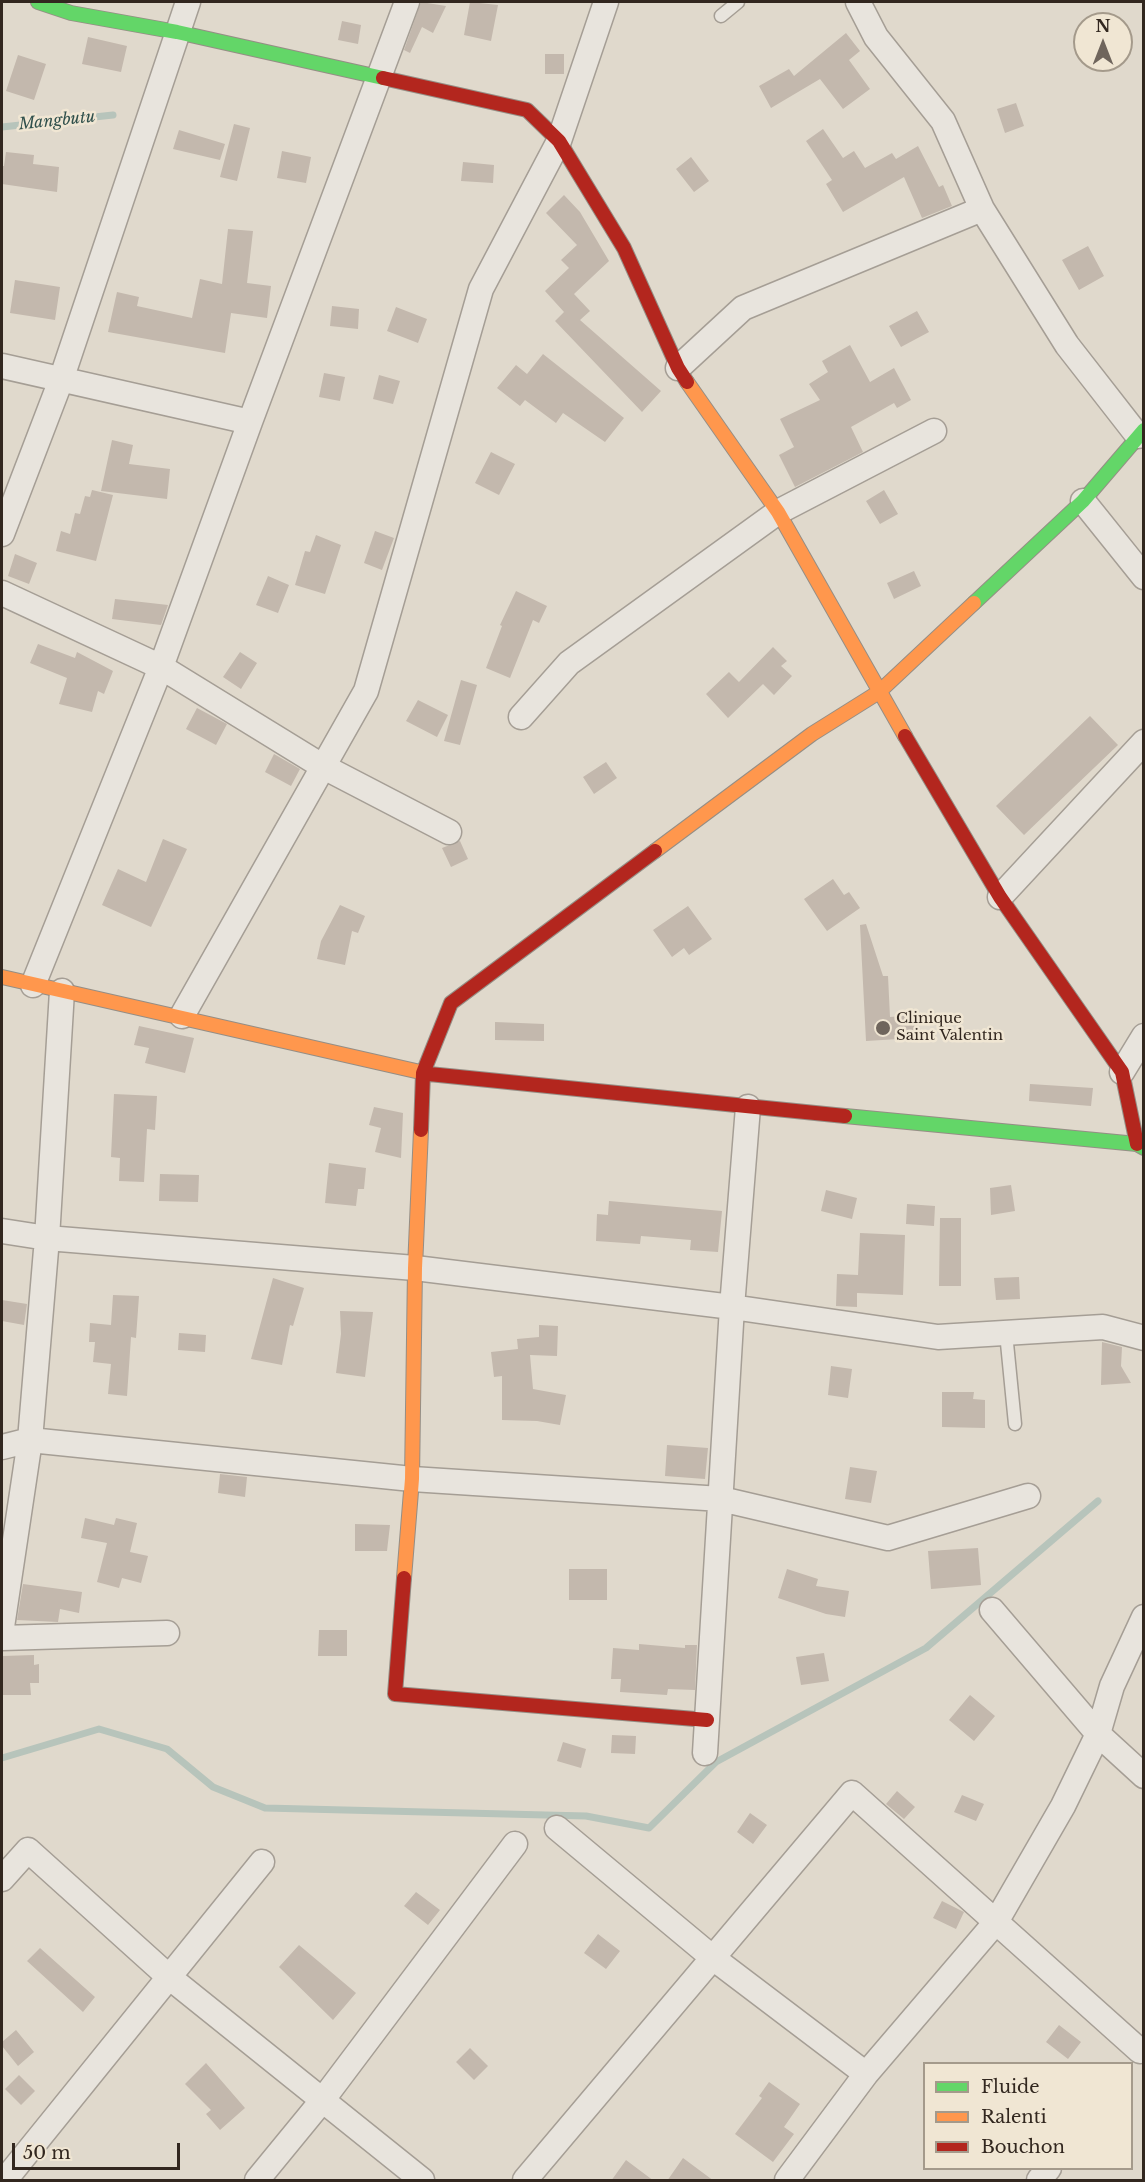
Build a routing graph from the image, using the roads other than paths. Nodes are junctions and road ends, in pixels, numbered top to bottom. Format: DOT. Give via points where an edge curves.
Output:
graph roads {
  1 [pos="38,2"];
  2 [pos="188,2"];
  3 [pos="407,2"];
  4 [pos="606,2"];
  5 [pos="738,2"];
  6 [pos="858,2"];
  7 [pos="721,16"];
  8 [pos="177,32"];
  9 [pos="381,76"];
  10 [pos="559,141"];
  11 [pos="982,209"];
  12 [pos="2,366"];
  13 [pos="678,368"];
  14 [pos="61,380"];
  15 [pos="250,422"];
  16 [pos="934,431"];
  17 [pos="1141,433"];
  18 [pos="1083,501"];
  19 [pos="778,512"];
  20 [pos="2,534"];
  21 [pos="1143,577"];
  22 [pos="2,593"];
  23 [pos="161,667"];
  24 [pos="879,692"];
  25 [pos="521,717"];
  26 [pos="1143,742"];
  27 [pos="322,766"];
  28 [pos="449,832"];
  29 [pos="1000,897"];
  30 [pos="2,977"];
  31 [pos="33,985"];
  32 [pos="62,991"];
  33 [pos="182,1016"];
  34 [pos="1143,1036"];
  35 [pos="423,1072"];
  36 [pos="1122,1072"];
  37 [pos="748,1107"];
  38 [pos="1140,1146"];
  39 [pos="2,1231"];
  40 [pos="47,1238"];
  41 [pos="416,1268"];
  42 [pos="732,1307"];
  43 [pos="1006,1333"];
  44 [pos="1143,1338"];
  45 [pos="1015,1424"];
  46 [pos="30,1440"];
  47 [pos="2,1447"];
  48 [pos="412,1479"];
  49 [pos="1028,1496"];
  50 [pos="721,1499"];
  51 [pos="992,1610"];
  52 [pos="1143,1617"];
  53 [pos="2,1627"];
  54 [pos="167,1633"];
  55 [pos="2,1638"];
  56 [pos="707,1720"];
  57 [pos="1098,1734"];
  58 [pos="705,1753"];
  59 [pos="1143,1776"];
  60 [pos="557,1828"];
  61 [pos="515,1844"];
  62 [pos="262,1862"];
  63 [pos="2,1879"];
  64 [pos="996,1922"];
  65 [pos="713,1958"];
  66 [pos="169,1977"];
  67 [pos="1138,2054"];
  68 [pos="866,2074"];
  69 [pos="321,2102"];
  70 [pos="5,2181"];
  71 [pos="257,2181"];
  72 [pos="422,2181"];
  73 [pos="525,2181"];
  74 [pos="787,2181"];
  1 -- 8 [label="street" via="71,13"];
  2 -- 8 [label="street"];
  3 -- 9 [label="street"];
  4 -- 10 [label="street"];
  5 -- 7 [label="lane"];
  6 -- 11 [label="street" via="876,37 943,121"];
  8 -- 9 [label="street"];
  8 -- 14 [label="street"];
  9 -- 10 [label="street" via="527,110"];
  9 -- 15 [label="street"];
  10 -- 13 [label="street" via="624,248"];
  10 -- 27 [label="street" via="481,289 366,691"];
  11 -- 13 [label="street" via="743,308"];
  11 -- 17 [label="street" via="1067,345"];
  12 -- 14 [label="street"];
  13 -- 19 [label="street"];
  14 -- 15 [label="street"];
  14 -- 20 [label="street"];
  15 -- 23 [label="street"];
  16 -- 19 [label="street"];
  17 -- 18 [label="street"];
  18 -- 21 [label="street"];
  18 -- 24 [label="street"];
  19 -- 24 [label="street"];
  19 -- 25 [label="street" via="569,663"];
  22 -- 23 [label="street"];
  23 -- 27 [label="street"];
  23 -- 31 [label="street"];
  24 -- 29 [label="street"];
  24 -- 35 [label="street" via="812,734 451,1003"];
  26 -- 29 [label="street"];
  27 -- 28 [label="street"];
  27 -- 33 [label="street"];
  29 -- 36 [label="street"];
  30 -- 31 [label="street"];
  31 -- 32 [label="street"];
  32 -- 33 [label="street"];
  32 -- 40 [label="street"];
  33 -- 35 [label="street"];
  34 -- 36 [label="street"];
  35 -- 37 [label="street"];
  35 -- 41 [label="street"];
  36 -- 38 [label="street"];
  37 -- 38 [label="street"];
  37 -- 42 [label="street"];
  39 -- 40 [label="street"];
  40 -- 41 [label="street"];
  40 -- 46 [label="street"];
  41 -- 42 [label="street"];
  41 -- 48 [label="street"];
  42 -- 43 [label="street" via="938,1337"];
  42 -- 50 [label="street"];
  43 -- 44 [label="street" via="1103,1327"];
  43 -- 45 [label="lane"];
  46 -- 47 [label="street"];
  46 -- 48 [label="street"];
  46 -- 53 [label="street"];
  48 -- 50 [label="street"];
  48 -- 56 [label="street" via="395,1694"];
  49 -- 50 [label="street" via="888,1538"];
  50 -- 56 [label="street"];
  51 -- 57 [label="street"];
  52 -- 57 [label="street" via="1112,1686"];
  54 -- 55 [label="street"];
  56 -- 58 [label="street"];
  57 -- 59 [label="street"];
  57 -- 64 [label="street" via="1063,1806"];
  60 -- 65 [label="street"];
  61 -- 69 [label="street"];
  62 -- 66 [label="street"];
  63 -- 66 [label="street" via="28,1850"];
  64 -- 65 [label="street" via="852,1793"];
  64 -- 67 [label="street"];
  64 -- 68 [label="street"];
  65 -- 68 [label="street"];
  65 -- 73 [label="street"];
  66 -- 69 [label="street"];
  66 -- 70 [label="street"];
  68 -- 74 [label="street"];
  69 -- 71 [label="street"];
  69 -- 72 [label="street"];
}
